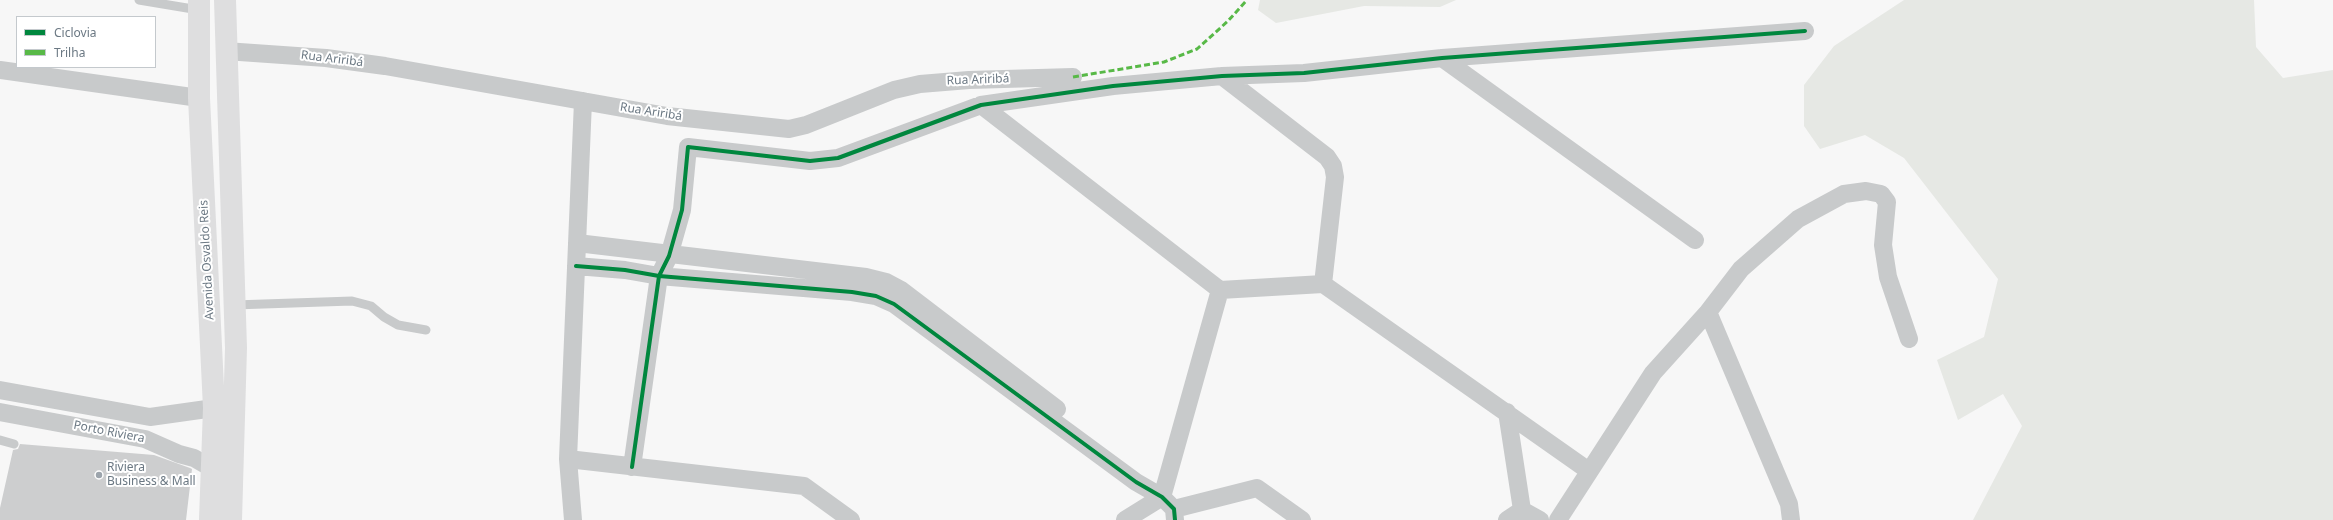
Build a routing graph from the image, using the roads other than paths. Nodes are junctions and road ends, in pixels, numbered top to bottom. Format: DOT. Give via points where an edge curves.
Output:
graph roads {
  1 [pos="139,0"];
  2 [pos="225,0"];
  3 [pos="199,5"];
  4 [pos="1805,30"];
  5 [pos="226,51"];
  6 [pos="1442,58"];
  7 [pos="0,70"];
  8 [pos="1222,76"];
  9 [pos="1073,77"];
  10 [pos="199,98"];
  11 [pos="583,101"];
  12 [pos="981,105"];
  13 [pos="682,210"];
  14 [pos="1695,240"];
  15 [pos="577,243"];
  16 [pos="646,250"];
  17 [pos="669,256"];
  18 [pos="576,266"];
  19 [pos="659,276"];
  20 [pos="1323,284"];
  21 [pos="1220,290"];
  22 [pos="234,305"];
  23 [pos="1708,312"];
  24 [pos="426,330"];
  25 [pos="1909,339"];
  26 [pos="0,390"];
  27 [pos="214,408"];
  28 [pos="0,412"];
  29 [pos="1508,412"];
  30 [pos="150,418"];
  31 [pos="145,439"];
  32 [pos="0,440"];
  33 [pos="14,444"];
  34 [pos="568,459"];
  35 [pos="632,467"];
  36 [pos="213,469"];
  37 [pos="1589,471"];
  38 [pos="1166,504"];
  39 [pos="1514,515"];
  40 [pos="210,520"];
  41 [pos="231,520"];
  42 [pos="573,520"];
  43 [pos="851,520"];
  44 [pos="1125,520"];
  45 [pos="1302,520"];
  46 [pos="1540,520"];
  47 [pos="1558,520"];
  48 [pos="1791,520"];
  1 -- 3 [label="lane"];
  2 -- 5 [label="main road, Avenida Osvaldo Reis"];
  3 -- 10 [label="main road, Avenida Osvaldo Reis"];
  4 -- 6 [label="street"];
  5 -- 11 [label="street, Rua Ariribá" via="326,58 385,66"];
  5 -- 22 [label="main road, Avenida Osvaldo Reis"];
  6 -- 8 [label="street" via="1304,73"];
  6 -- 14 [label="street"];
  7 -- 10 [label="street"];
  8 -- 12 [label="street" via="1113,86"];
  8 -- 20 [label="street" via="1326,157 1333,166 1335,177"];
  9 -- 11 [label="street, Rua Ariribá" via="920,84 894,90 806,125 789,129 667,116"];
  10 -- 27 [label="main road, Avenida Osvaldo Reis"];
  11 -- 15 [label="street"];
  12 -- 13 [label="street" via="838,158 810,161 688,147"];
  12 -- 21 [label="street"];
  13 -- 16 [label="street" via="670,229"];
  13 -- 17 [label="street"];
  15 -- 16 [label="street"];
  15 -- 18 [label="street"];
  16 -- 17 [label="street"];
  17 -- 19 [label="street"];
  17 -- 38 [label="street" via="866,277 886,282 901,290 1143,475"];
  18 -- 19 [label="street"];
  18 -- 34 [label="street"];
  19 -- 35 [label="street"];
  19 -- 38 [label="street" via="852,292 876,296 894,304"];
  20 -- 21 [label="street"];
  20 -- 29 [label="street"];
  21 -- 38 [label="street"];
  22 -- 24 [label="lane" via="352,301 371,306 398,325"];
  22 -- 41 [label="main road, Avenida Osvaldo Reis" via="236,348"];
  23 -- 25 [label="street" via="1741,269 1798,219 1844,194 1866,191 1881,194 1887,202 1883,244 1888,277"];
  23 -- 37 [label="street" via="1653,373"];
  23 -- 48 [label="street" via="1789,504"];
  26 -- 30 [label="street, Porto Riviera"];
  27 -- 30 [label="street, Porto Riviera"];
  27 -- 36 [label="main road, Avenida Osvaldo Reis"];
  28 -- 31 [label="street, Porto Riviera"];
  29 -- 37 [label="street"];
  29 -- 39 [label="street"];
  30 -- 31 [label="street"];
  31 -- 36 [label="street, Porto Riviera" via="194,458"];
  32 -- 33 [label="lane"];
  34 -- 35 [label="street"];
  34 -- 42 [label="street"];
  35 -- 43 [label="street" via="804,486"];
  36 -- 40 [label="main road, Avenida Osvaldo Reis"];
  37 -- 47 [label="street"];
  38 -- 44 [label="street"];
  38 -- 45 [label="street" via="1257,488"];
  39 -- 46 [label="street"];
}
